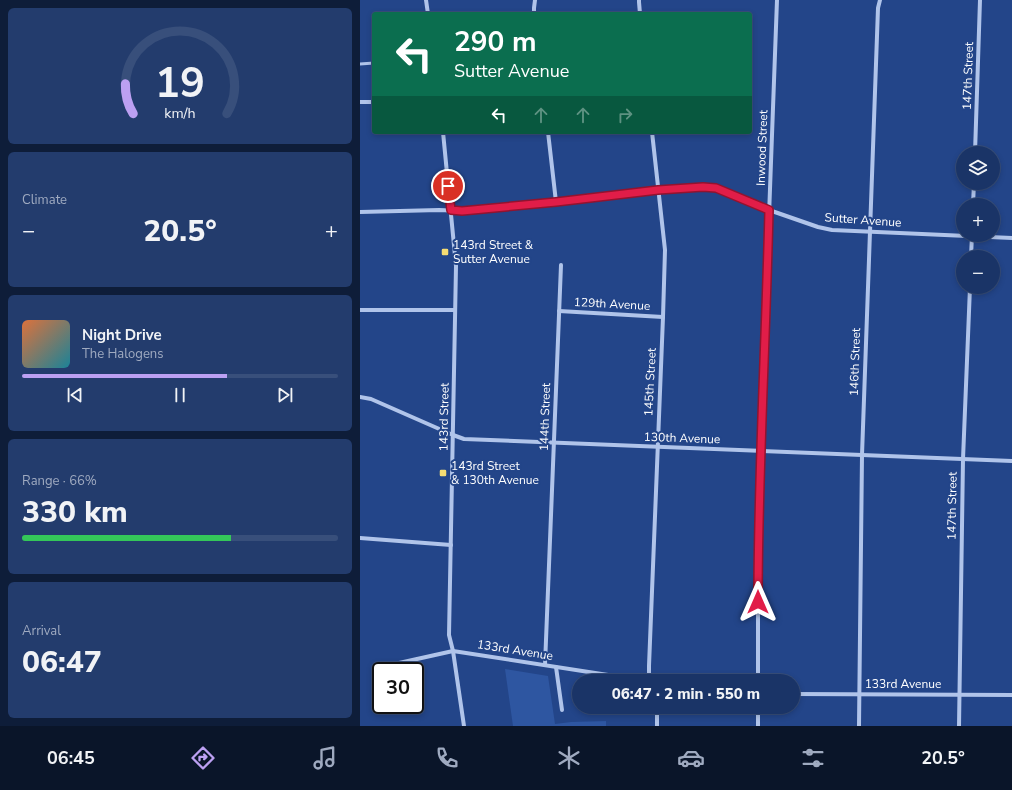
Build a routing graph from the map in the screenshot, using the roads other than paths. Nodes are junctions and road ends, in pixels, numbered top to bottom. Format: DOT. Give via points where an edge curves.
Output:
graph roads {
  1 [pos="426,0"];
  2 [pos="535,0"];
  3 [pos="639,0"];
  4 [pos="777,0"];
  5 [pos="880,0"];
  6 [pos="980,0"];
  7 [pos="428,12"];
  8 [pos="534,12"];
  9 [pos="640,12"];
  10 [pos="372,63"];
  11 [pos="360,64"];
  12 [pos="360,102"];
  13 [pos="372,102"];
  14 [pos="443,134"];
  15 [pos="548,134"];
  16 [pos="652,134"];
  17 [pos="975,146"];
  18 [pos="658,190"];
  19 [pos="556,202"];
  20 [pos="451,210"];
  21 [pos="769,210"];
  22 [pos="360,212"];
  23 [pos="871,232"];
  24 [pos="956,235"];
  25 [pos="1000,237"];
  26 [pos="1012,238"];
  27 [pos="561,265"];
  28 [pos="970,294"];
  29 [pos="360,310"];
  30 [pos="455,310"];
  31 [pos="559,311"];
  32 [pos="663,317"];
  33 [pos="360,396"];
  34 [pos="453,435"];
  35 [pos="554,443"];
  36 [pos="657,447"];
  37 [pos="760,451"];
  38 [pos="862,455"];
  39 [pos="963,459"];
  40 [pos="1012,461"];
  41 [pos="360,538"];
  42 [pos="451,545"];
  43 [pos="453,651"];
  44 [pos="399,662"];
  45 [pos="545,665"];
  46 [pos="556,667"];
  47 [pos="602,674"];
  48 [pos="649,674"];
  49 [pos="758,674"];
  50 [pos="800,694"];
  51 [pos="859,694"];
  52 [pos="959,694"];
  53 [pos="1012,694"];
  54 [pos="562,710"];
  55 [pos="657,714"];
  56 [pos="758,714"];
  57 [pos="464,726"];
  58 [pos="657,726"];
  59 [pos="758,726"];
  60 [pos="859,726"];
  61 [pos="958,726"];
  1 -- 7 [label="street"];
  2 -- 8 [label="street"];
  3 -- 9 [label="street"];
  4 -- 21 [label="street, Inwood Street"];
  5 -- 23 [label="street, 146th Street"];
  6 -- 17 [label="street, 147th Street"];
  10 -- 11 [label="lane"];
  12 -- 13 [label="street"];
  14 -- 20 [label="street, 143rd Street"];
  15 -- 19 [label="street"];
  16 -- 18 [label="street, 145th Street"];
  18 -- 19 [label="street, Sutter Avenue"];
  18 -- 21 [label="street, Sutter Avenue" via="716,188"];
  18 -- 32 [label="street, 145th Street" via="665,250"];
  19 -- 20 [label="street, Sutter Avenue"];
  20 -- 22 [label="street, Sutter Avenue"];
  20 -- 30 [label="street, 143rd Street" via="456,266"];
  21 -- 23 [label="street, Sutter Avenue" via="818,227"];
  21 -- 37 [label="street, Inwood Street"];
  23 -- 24 [label="street, Sutter Avenue"];
  23 -- 38 [label="street, 146th Street"];
  25 -- 26 [label="street, Sutter Avenue"];
  27 -- 31 [label="street, 144th Street"];
  28 -- 39 [label="street, 147th Street"];
  29 -- 30 [label="street"];
  30 -- 34 [label="street, 143rd Street"];
  31 -- 32 [label="street, 129th Avenue"];
  31 -- 35 [label="street, 144th Street"];
  32 -- 36 [label="street, 145th Street"];
  33 -- 34 [label="street, 130th Avenue"];
  34 -- 35 [label="street, 130th Avenue" via="464,439"];
  34 -- 42 [label="street, 143rd Street"];
  35 -- 36 [label="street, 130th Avenue"];
  35 -- 45 [label="street, 144th Street"];
  36 -- 37 [label="street, 130th Avenue"];
  36 -- 48 [label="street, 145th Street"];
  37 -- 38 [label="street, 130th Avenue"];
  37 -- 49 [label="street, Inwood Street"];
  38 -- 39 [label="street, 130th Avenue"];
  38 -- 51 [label="street, 146th Street"];
  39 -- 40 [label="street, 130th Avenue"];
  39 -- 52 [label="street, 147th Street"];
  41 -- 42 [label="street"];
  42 -- 43 [label="street, 143rd Street" via="449,635"];
  43 -- 44 [label="street, 133rd Avenue"];
  43 -- 45 [label="street, 133rd Avenue"];
  43 -- 57 [label="street, 143rd Street"];
  45 -- 46 [label="street, 133rd Avenue"];
  46 -- 47 [label="street, 133rd Avenue"];
  46 -- 54 [label="street"];
  50 -- 51 [label="street, 133rd Avenue"];
  51 -- 52 [label="street, 133rd Avenue"];
  51 -- 60 [label="street, 146th Street"];
  52 -- 53 [label="street, 133rd Avenue"];
  52 -- 61 [label="street, 147th Street"];
  55 -- 58 [label="street"];
  56 -- 59 [label="street"];
}
